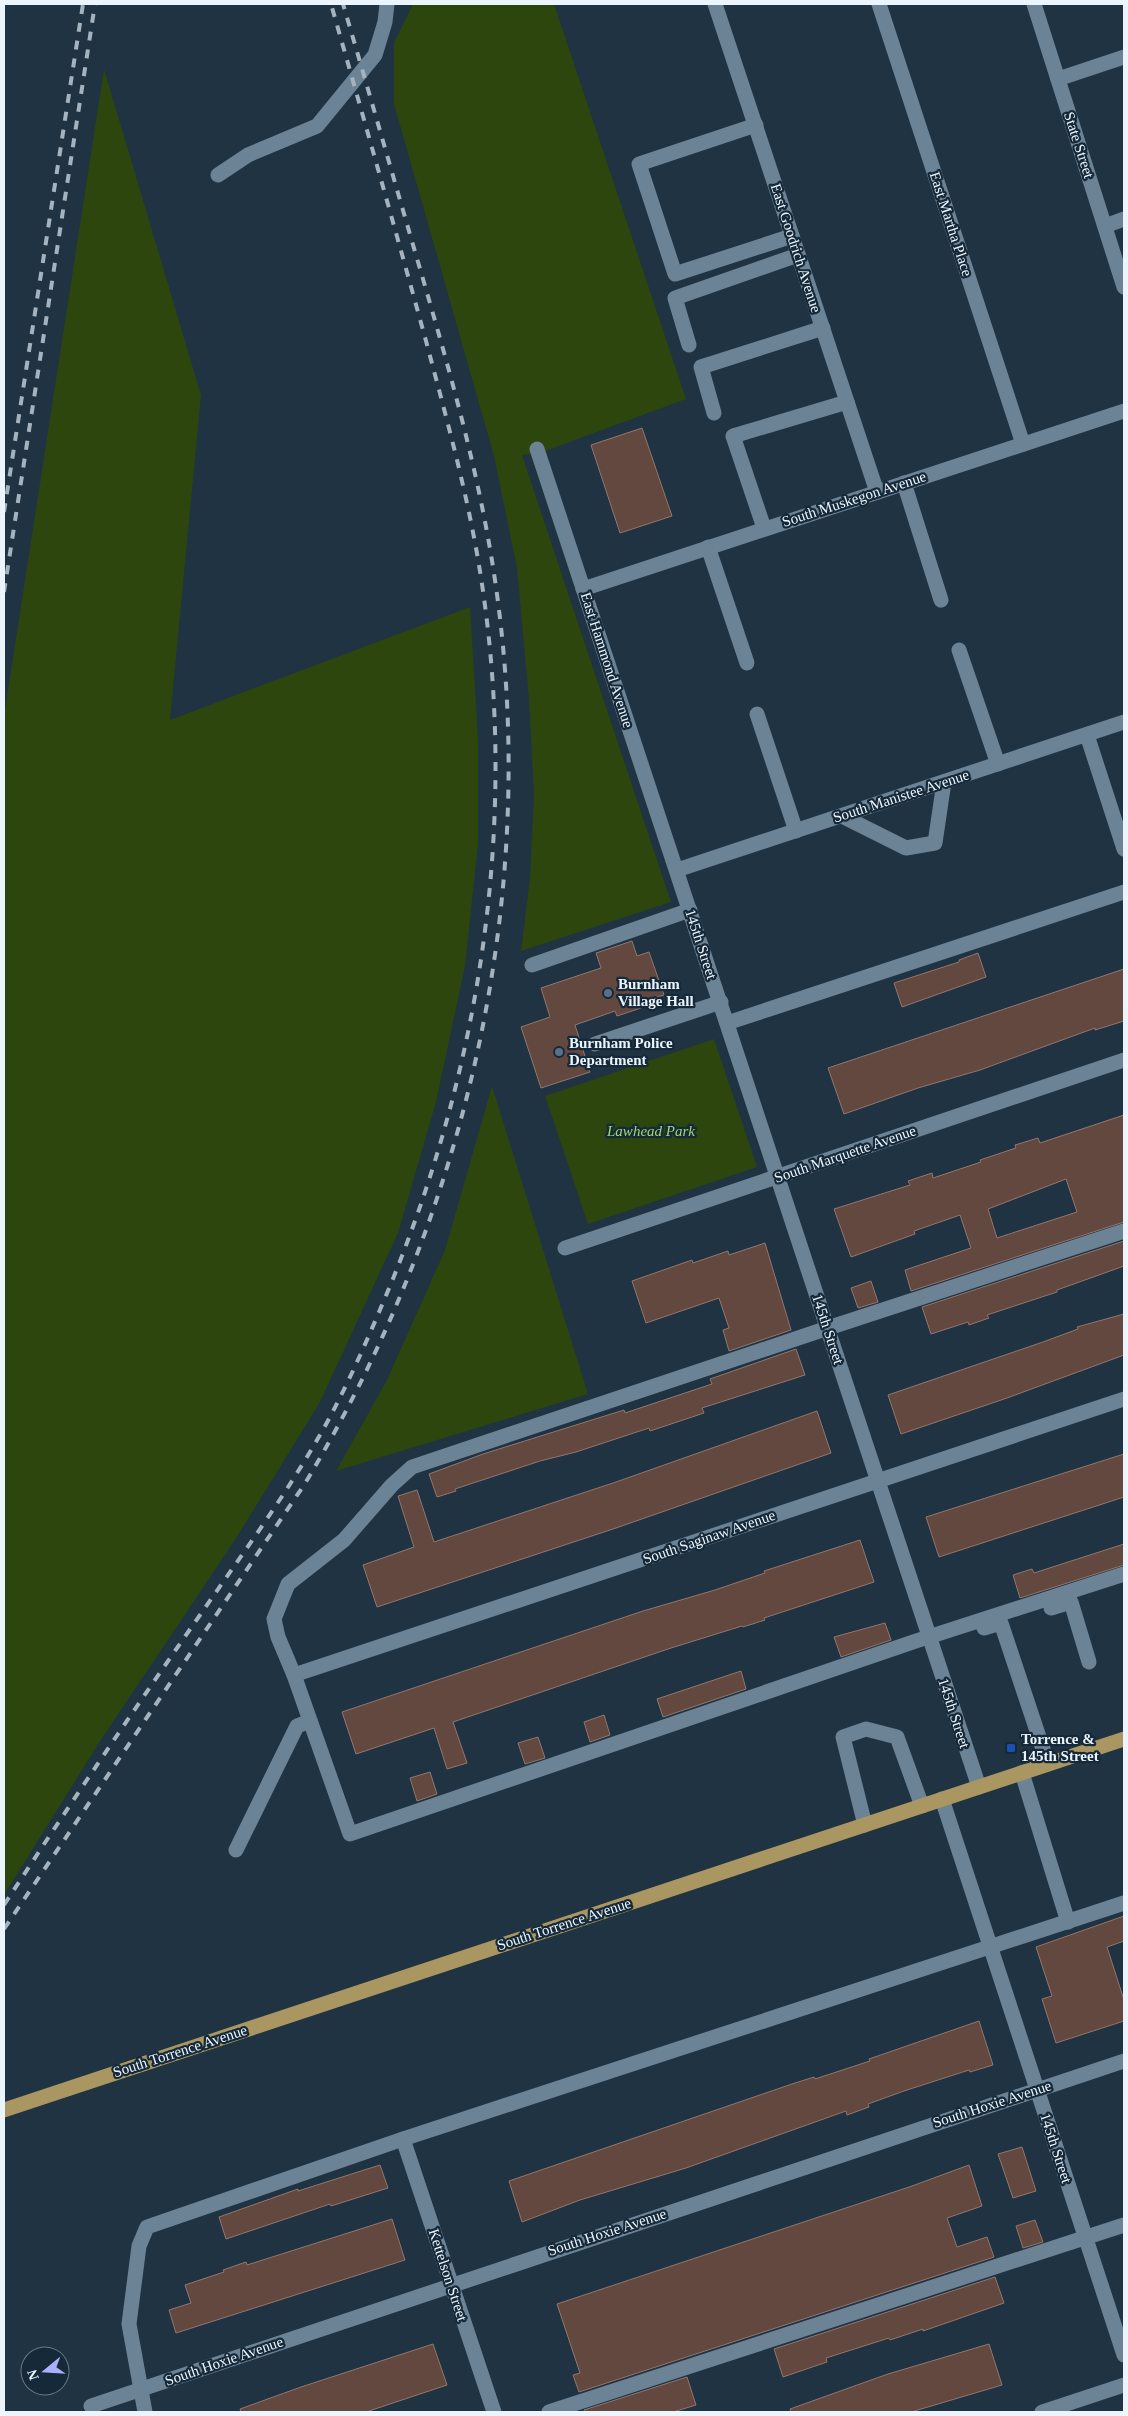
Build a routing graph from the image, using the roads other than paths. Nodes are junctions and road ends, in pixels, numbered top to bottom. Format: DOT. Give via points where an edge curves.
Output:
graph roads {
  1 [pos="387,4"];
  2 [pos="715,4"];
  3 [pos="879,4"];
  4 [pos="1034,4"];
  5 [pos="1124,57"];
  6 [pos="1058,80"];
  7 [pos="756,125"];
  8 [pos="218,175"];
  9 [pos="1124,220"];
  10 [pos="1105,226"];
  11 [pos="792,236"];
  12 [pos="798,255"];
  13 [pos="1124,287"];
  14 [pos="822,328"];
  15 [pos="689,345"];
  16 [pos="847,402"];
  17 [pos="1124,411"];
  18 [pos="714,412"];
  19 [pos="1024,444"];
  20 [pos="537,449"];
  21 [pos="904,483"];
  22 [pos="877,492"];
  23 [pos="764,528"];
  24 [pos="708,547"];
  25 [pos="583,589"];
  26 [pos="941,600"];
  27 [pos="959,650"];
  28 [pos="747,663"];
  29 [pos="757,714"];
  30 [pos="1124,722"];
  31 [pos="1087,734"];
  32 [pos="998,764"];
  33 [pos="944,782"];
  34 [pos="842,816"];
  35 [pos="796,831"];
  36 [pos="1124,849"];
  37 [pos="677,870"];
  38 [pos="1124,892"];
  39 [pos="690,910"];
  40 [pos="532,965"];
  41 [pos="721,1002"];
  42 [pos="727,1023"];
  43 [pos="596,1044"];
  44 [pos="1124,1060"];
  45 [pos="778,1176"];
  46 [pos="1124,1231"];
  47 [pos="565,1248"];
  48 [pos="828,1328"];
  49 [pos="1124,1398"];
  50 [pos="877,1480"];
  51 [pos="1124,1574"];
  52 [pos="1001,1623"];
  53 [pos="930,1641"];
  54 [pos="1089,1662"];
  55 [pos="294,1676"];
  56 [pos="310,1722"];
  57 [pos="1124,1738"];
  58 [pos="1048,1764"];
  59 [pos="1022,1773"];
  60 [pos="978,1787"];
  61 [pos="942,1799"];
  62 [pos="922,1806"];
  63 [pos="865,1825"];
  64 [pos="236,1850"];
  65 [pos="1124,1903"];
  66 [pos="1068,1922"];
  67 [pos="990,1947"];
  68 [pos="1124,2061"];
  69 [pos="1037,2089"];
  70 [pos="4,2110"];
  71 [pos="403,2139"];
  72 [pos="1124,2225"];
  73 [pos="1086,2238"];
  74 [pos="451,2284"];
  75 [pos="1124,2355"];
  76 [pos="1124,2385"];
  77 [pos="142,2389"];
  78 [pos="91,2406"];
  79 [pos="145,2412"];
  80 [pos="494,2412"];
  81 [pos="549,2412"];
  82 [pos="1042,2412"];
  1 -- 8 [label="street" via="375,55 317,126 248,155"];
  2 -- 7 [label="street, East Goodrich Avenue"];
  3 -- 19 [label="street, East Martha Place"];
  4 -- 6 [label="street, State Street"];
  5 -- 6 [label="street"];
  6 -- 10 [label="street, State Street"];
  7 -- 11 [label="street, East Goodrich Avenue"];
  7 -- 11 [label="street" via="639,164 675,274"];
  9 -- 10 [label="street"];
  10 -- 13 [label="street, State Street"];
  11 -- 12 [label="street, East Goodrich Avenue"];
  12 -- 14 [label="street, East Goodrich Avenue"];
  12 -- 15 [label="street" via="675,298"];
  14 -- 16 [label="street, East Goodrich Avenue"];
  14 -- 18 [label="street" via="701,367"];
  16 -- 22 [label="street, East Goodrich Avenue"];
  16 -- 23 [label="street" via="733,436"];
  17 -- 19 [label="street, South Muskegon Avenue"];
  19 -- 21 [label="street, South Muskegon Avenue"];
  20 -- 25 [label="street, East Hammond Avenue"];
  21 -- 22 [label="street, South Muskegon Avenue"];
  21 -- 26 [label="street"];
  22 -- 23 [label="street, South Muskegon Avenue"];
  23 -- 24 [label="street, South Muskegon Avenue"];
  24 -- 25 [label="street, South Muskegon Avenue"];
  24 -- 28 [label="street"];
  25 -- 37 [label="street, East Hammond Avenue"];
  27 -- 32 [label="street"];
  29 -- 35 [label="street"];
  30 -- 31 [label="street, South Manistee Avenue"];
  31 -- 32 [label="street, South Manistee Avenue"];
  31 -- 36 [label="street"];
  32 -- 33 [label="street, South Manistee Avenue"];
  33 -- 34 [label="street, South Manistee Avenue"];
  33 -- 34 [label="street" via="935,843 906,848"];
  34 -- 35 [label="street, South Manistee Avenue"];
  35 -- 37 [label="street, South Manistee Avenue"];
  37 -- 39 [label="street, 145th Street"];
  38 -- 42 [label="street"];
  39 -- 40 [label="street"];
  39 -- 41 [label="street, 145th Street"];
  41 -- 42 [label="street, 145th Street"];
  41 -- 43 [label="street"];
  42 -- 45 [label="street, 145th Street"];
  44 -- 45 [label="street, South Marquette Avenue"];
  45 -- 47 [label="street, South Marquette Avenue"];
  45 -- 48 [label="street, 145th Street"];
  46 -- 48 [label="street"];
  48 -- 50 [label="street, 145th Street"];
  48 -- 55 [label="street" via="412,1467 344,1540 288,1584 274,1620"];
  49 -- 50 [label="street, South Saginaw Avenue"];
  50 -- 53 [label="street, 145th Street"];
  50 -- 55 [label="street, South Saginaw Avenue"];
  51 -- 53 [label="street"];
  52 -- 53 [label="street"];
  52 -- 54 [label="street" via="1070,1602"];
  52 -- 58 [label="street"];
  53 -- 56 [label="street" via="350,1834"];
  53 -- 60 [label="street, 145th Street"];
  55 -- 56 [label="street"];
  56 -- 64 [label="street" via="297,1726"];
  57 -- 58 [label="main road, South Torrence Avenue"];
  58 -- 59 [label="main road, South Torrence Avenue"];
  59 -- 60 [label="main road, South Torrence Avenue"];
  59 -- 66 [label="street"];
  60 -- 61 [label="main road, South Torrence Avenue"];
  61 -- 62 [label="main road, South Torrence Avenue"];
  61 -- 67 [label="street, 145th Street"];
  62 -- 63 [label="main road, South Torrence Avenue"];
  62 -- 63 [label="street" via="897,1737 866,1729 843,1737"];
  63 -- 70 [label="main road, South Torrence Avenue"];
  65 -- 66 [label="street"];
  66 -- 67 [label="street"];
  67 -- 69 [label="street, 145th Street"];
  67 -- 71 [label="street"];
  68 -- 69 [label="street, South Hoxie Avenue"];
  69 -- 73 [label="street, 145th Street"];
  69 -- 74 [label="street, South Hoxie Avenue"];
  71 -- 74 [label="street, Kettelson Street"];
  71 -- 77 [label="street" via="147,2227 139,2246 129,2324"];
  72 -- 73 [label="street"];
  73 -- 75 [label="street, 145th Street"];
  73 -- 81 [label="street"];
  74 -- 77 [label="street, South Hoxie Avenue"];
  74 -- 80 [label="street, Kettelson Street"];
  76 -- 82 [label="street"];
  77 -- 78 [label="street, South Hoxie Avenue"];
  77 -- 79 [label="street"];
}
